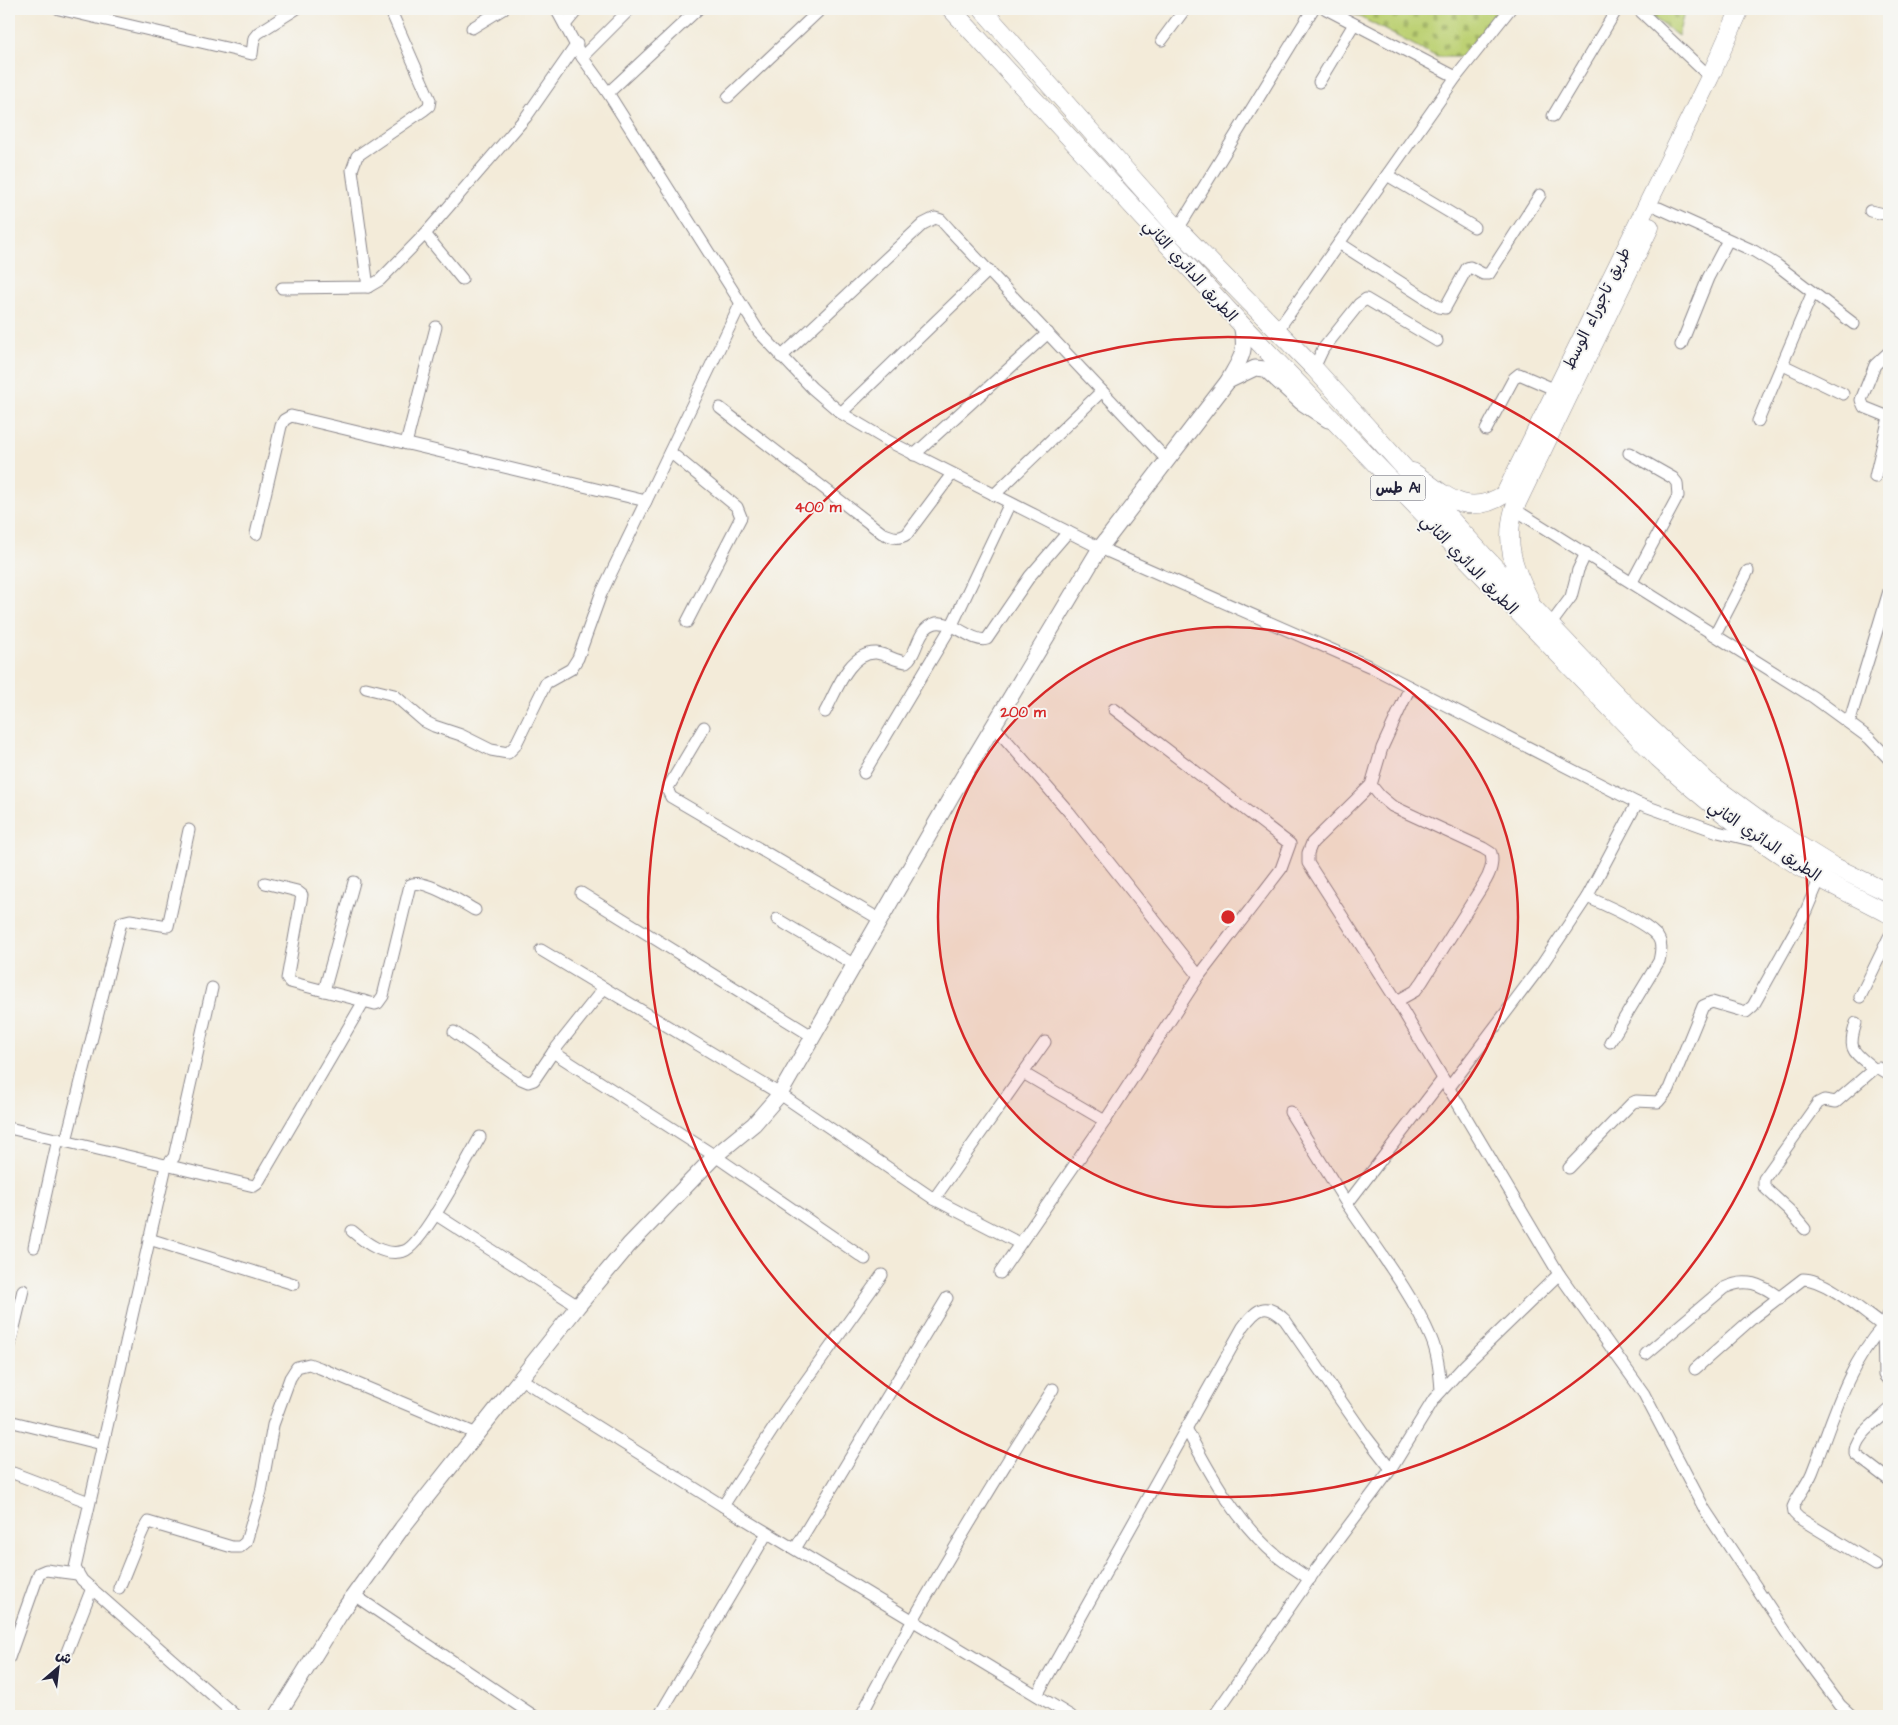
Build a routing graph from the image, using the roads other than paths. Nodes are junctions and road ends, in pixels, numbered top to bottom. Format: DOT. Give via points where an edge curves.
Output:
graph roads {
  1 [pos="59,9"];
  2 [pos="296,9"];
  3 [pos="390,9"];
  4 [pos="503,9"];
  5 [pos="556,9"];
  6 [pos="578,9"];
  7 [pos="630,9"];
  8 [pos="698,9"];
  9 [pos="821,9"];
  10 [pos="951,9"];
  11 [pos="982,9"];
  12 [pos="1185,9"];
  13 [pos="1313,9"];
  14 [pos="1326,9"];
  15 [pos="1510,9"];
  16 [pos="1617,9"];
  17 [pos="1638,9"];
  18 [pos="1740,9"];
  19 [pos="1751,9"];
  20 [pos="1354,24"];
  21 [pos="566,25"];
  22 [pos="472,28"];
  23 [pos="1000,29"];
  24 [pos="1162,40"];
  25 [pos="577,44"];
  26 [pos="982,44"];
  27 [pos="582,57"];
  28 [pos="1710,77"];
  29 [pos="1456,78"];
  30 [pos="1319,82"];
  31 [pos="608,93"];
  32 [pos="728,97"];
  33 [pos="1553,116"];
  34 [pos="1695,120"];
  35 [pos="1387,175"];
  36 [pos="1540,195"];
  37 [pos="1658,208"];
  38 [pos="1870,211"];
  39 [pos="1889,215"];
  40 [pos="1474,228"];
  41 [pos="1178,229"];
  42 [pos="425,234"];
  43 [pos="1728,240"];
  44 [pos="1339,243"];
  45 [pos="989,270"];
  46 [pos="462,279"];
  47 [pos="368,287"];
  48 [pos="282,288"];
  49 [pos="1812,294"];
  50 [pos="740,305"];
  51 [pos="1241,324"];
  52 [pos="1854,324"];
  53 [pos="436,327"];
  54 [pos="1277,331"];
  55 [pos="1048,333"];
  56 [pos="1437,341"];
  57 [pos="1681,345"];
  58 [pos="1889,352"];
  59 [pos="780,356"];
  60 [pos="1783,365"];
  61 [pos="1314,368"];
  62 [pos="1228,381"];
  63 [pos="1102,390"];
  64 [pos="1556,390"];
  65 [pos="1843,394"];
  66 [pos="720,408"];
  67 [pos="841,413"];
  68 [pos="1758,421"];
  69 [pos="1339,426"];
  70 [pos="1486,430"];
  71 [pos="406,444"];
  72 [pos="670,452"];
  73 [pos="1629,453"];
  74 [pos="914,455"];
  75 [pos="1396,460"];
  76 [pos="1168,461"];
  77 [pos="952,474"];
  78 [pos="1875,477"];
  79 [pos="994,495"];
  80 [pos="646,502"];
  81 [pos="1010,503"];
  82 [pos="1514,508"];
  83 [pos="1068,532"];
  84 [pos="256,534"];
  85 [pos="1100,548"];
  86 [pos="1586,553"];
  87 [pos="1748,571"];
  88 [pos="1632,582"];
  89 [pos="1889,591"];
  90 [pos="1531,604"];
  91 [pos="687,622"];
  92 [pos="1551,624"];
  93 [pos="952,625"];
  94 [pos="1715,635"];
  95 [pos="1410,687"];
  96 [pos="366,688"];
  97 [pos="1114,709"];
  98 [pos="825,712"];
  99 [pos="1848,723"];
  100 [pos="994,726"];
  101 [pos="704,727"];
  102 [pos="1869,738"];
  103 [pos="1889,750"];
  104 [pos="1889,759"];
  105 [pos="864,773"];
  106 [pos="1371,785"];
  107 [pos="1637,803"];
  108 [pos="189,830"];
  109 [pos="1766,844"];
  110 [pos="1820,878"];
  111 [pos="354,882"];
  112 [pos="265,883"];
  113 [pos="581,893"];
  114 [pos="1889,893"];
  115 [pos="1587,897"];
  116 [pos="475,910"];
  117 [pos="1889,914"];
  118 [pos="777,919"];
  119 [pos="881,920"];
  120 [pos="1889,937"];
  121 [pos="541,950"];
  122 [pos="855,965"];
  123 [pos="1199,976"];
  124 [pos="212,988"];
  125 [pos="604,988"];
  126 [pos="324,991"];
  127 [pos="1860,997"];
  128 [pos="364,1001"];
  129 [pos="1397,1001"];
  130 [pos="1856,1023"];
  131 [pos="454,1032"];
  132 [pos="812,1036"];
  133 [pos="1045,1042"];
  134 [pos="1610,1042"];
  135 [pos="553,1052"];
  136 [pos="1874,1069"];
  137 [pos="1023,1073"];
  138 [pos="1889,1074"];
  139 [pos="1446,1084"];
  140 [pos="780,1094"];
  141 [pos="1290,1112"];
  142 [pos="1104,1121"];
  143 [pos="9,1128"];
  144 [pos="480,1138"];
  145 [pos="62,1140"];
  146 [pos="716,1156"];
  147 [pos="166,1166"];
  148 [pos="1569,1168"];
  149 [pos="934,1198"];
  150 [pos="1347,1204"];
  151 [pos="435,1214"];
  152 [pos="1805,1229"];
  153 [pos="352,1231"];
  154 [pos="149,1239"];
  155 [pos="1019,1242"];
  156 [pos="34,1247"];
  157 [pos="865,1259"];
  158 [pos="1000,1273"];
  159 [pos="1559,1274"];
  160 [pos="882,1275"];
  161 [pos="294,1284"];
  162 [pos="24,1290"];
  163 [pos="947,1298"];
  164 [pos="1780,1298"];
  165 [pos="578,1306"];
  166 [pos="1889,1312"];
  167 [pos="1883,1326"];
  168 [pos="9,1349"];
  169 [pos="1646,1354"];
  170 [pos="1695,1369"];
  171 [pos="521,1379"];
  172 [pos="1889,1381"];
  173 [pos="1054,1389"];
  174 [pos="1442,1391"];
  175 [pos="1887,1418"];
  176 [pos="9,1421"];
  177 [pos="1187,1430"];
  178 [pos="477,1434"];
  179 [pos="102,1444"];
  180 [pos="1391,1469"];
  181 [pos="14,1473"];
  182 [pos="1889,1480"];
  183 [pos="89,1502"];
  184 [pos="723,1506"];
  185 [pos="768,1533"];
  186 [pos="795,1549"];
  187 [pos="1876,1565"];
  188 [pos="77,1574"];
  189 [pos="1310,1579"];
  190 [pos="92,1588"];
  191 [pos="119,1588"];
  192 [pos="354,1595"];
  193 [pos="911,1620"];
  194 [pos="65,1657"];
  195 [pos="9,1658"];
  196 [pos="1037,1695"];
  197 [pos="863,1712"];
  198 [pos="236,1716"];
  199 [pos="277,1716"];
  200 [pos="534,1716"];
  201 [pos="659,1716"];
  202 [pos="1071,1716"];
  203 [pos="1214,1716"];
  204 [pos="1852,1716"];
  1 -- 2 [label="street" via="252,54 258,33"];
  3 -- 47 [label="street" via="430,100 429,106 357,156 354,162 352,170"];
  4 -- 22 [label="street"];
  5 -- 21 [label="street"];
  6 -- 21 [label="street"];
  7 -- 27 [label="street"];
  8 -- 31 [label="street"];
  9 -- 32 [label="street"];
  10 -- 26 [label="main road, الطريق الدائري الثاني / طس A1"];
  11 -- 23 [label="main road, الطريق الدائري الثاني / طس A1"];
  12 -- 24 [label="street"];
  13 -- 41 [label="street"];
  14 -- 20 [label="street"];
  15 -- 29 [label="street"];
  16 -- 33 [label="street"];
  17 -- 28 [label="street"];
  18 -- 28 [label="main road, طريق تاجوراء الوسط"];
  19 -- 34 [label="main road, طريق تاجوراء الوسط" via="1740,38"];
  20 -- 29 [label="street"];
  20 -- 30 [label="street"];
  21 -- 25 [label="street"];
  23 -- 26 [label="main road" via="989,33"];
  23 -- 41 [label="main road, الطريق الدائري الثاني / طس A1"];
  25 -- 27 [label="street"];
  25 -- 42 [label="street" via="526,117"];
  26 -- 51 [label="main road, الطريق الدائري الثاني / طس A1"];
  27 -- 31 [label="street"];
  28 -- 34 [label="main road, طريق تاجوراء الوسط"];
  29 -- 35 [label="street"];
  31 -- 50 [label="street"];
  34 -- 37 [label="main road, طريق تاجوراء الوسط"];
  34 -- 64 [label="main road, طريق تاجوراء الوسط"];
  35 -- 40 [label="street"];
  35 -- 44 [label="street"];
  36 -- 44 [label="street" via="1489,274 1467,268 1445,308"];
  37 -- 43 [label="street"];
  37 -- 82 [label="main road, طريق تاجوراء الوسط"];
  38 -- 39 [label="street"];
  41 -- 54 [label="main road, الطريق الدائري الثاني / طس A1"];
  42 -- 46 [label="street"];
  42 -- 47 [label="street" via="380,280"];
  43 -- 49 [label="street" via="1777,265"];
  43 -- 57 [label="street" via="1708,278"];
  44 -- 54 [label="street"];
  45 -- 55 [label="street"];
  45 -- 59 [label="street" via="941,220 930,220"];
  45 -- 67 [label="street"];
  47 -- 48 [label="street"];
  49 -- 52 [label="street"];
  49 -- 60 [label="street"];
  50 -- 59 [label="street"];
  50 -- 72 [label="street"];
  51 -- 62 [label="main road" via="1244,353"];
  51 -- 69 [label="main road, الطريق الدائري الثاني / طس A1"];
  53 -- 71 [label="street"];
  54 -- 61 [label="main road, الطريق الدائري الثاني / طس A1"];
  55 -- 63 [label="street"];
  55 -- 74 [label="street"];
  56 -- 61 [label="street" via="1366,299 1323,349"];
  58 -- 78 [label="street" via="1876,365 1861,400 1864,407 1889,417"];
  59 -- 67 [label="street"];
  60 -- 65 [label="street"];
  60 -- 68 [label="street"];
  61 -- 75 [label="main road, الطريق الدائري الثاني / طس A1"];
  62 -- 69 [label="main road" via="1254,368 1265,369 1310,409"];
  62 -- 76 [label="main road"];
  63 -- 76 [label="street"];
  63 -- 79 [label="street"];
  64 -- 70 [label="street" via="1519,374"];
  64 -- 75 [label="main road, طريق تاجوراء الوسط" via="1505,494 1494,501 1478,506 1459,502"];
  66 -- 77 [label="street" via="882,533 893,538 907,534"];
  67 -- 74 [label="street"];
  69 -- 109 [label="main road, الطريق الدائري الثاني / طس A1" via="1632,733 1700,796"];
  71 -- 80 [label="street"];
  71 -- 84 [label="street" via="287,417 281,426"];
  72 -- 80 [label="street"];
  72 -- 91 [label="street" via="737,507 741,517"];
  73 -- 88 [label="street" via="1669,474 1678,488 1678,496"];
  74 -- 77 [label="street"];
  75 -- 90 [label="main road, الطريق الدائري الثاني / طس A1"];
  76 -- 85 [label="main road"];
  77 -- 79 [label="street"];
  79 -- 81 [label="street"];
  80 -- 96 [label="street" via="601,594 578,658 571,669 546,683 515,746 508,753 491,750 434,726 394,694"];
  81 -- 83 [label="street"];
  81 -- 93 [label="street"];
  82 -- 86 [label="street"];
  82 -- 90 [label="main road, طريق تاجوراء الوسط" via="1511,552 1514,567"];
  83 -- 85 [label="street"];
  83 -- 93 [label="street" via="1030,576 987,639 980,640"];
  85 -- 95 [label="street"];
  85 -- 100 [label="main road"];
  86 -- 88 [label="street"];
  86 -- 92 [label="street" via="1571,597"];
  87 -- 94 [label="street"];
  88 -- 94 [label="street"];
  89 -- 99 [label="street"];
  90 -- 92 [label="main road, الطريق الدائري الثاني / طس A1"];
  92 -- 114 [label="main road, الطريق الدائري الثاني / طس A1" via="1634,713 1708,782 1823,861"];
  93 -- 98 [label="street" via="936,624 923,630 906,662 878,653 861,656 848,670"];
  93 -- 105 [label="street"];
  94 -- 99 [label="street" via="1814,697"];
  95 -- 106 [label="street" via="1382,748"];
  95 -- 107 [label="street"];
  97 -- 123 [label="street" via="1290,844 1280,869"];
  99 -- 102 [label="street"];
  100 -- 119 [label="main road"];
  100 -- 123 [label="street" via="1069,812"];
  101 -- 119 [label="street" via="668,786 671,797"];
  102 -- 103 [label="street"];
  102 -- 104 [label="street"];
  106 -- 129 [label="street" via="1312,843 1308,863"];
  106 -- 129 [label="street" via="1392,806 1483,848 1492,853 1493,858 1483,885 1422,982 1415,991"];
  107 -- 109 [label="street" via="1718,832"];
  107 -- 115 [label="street"];
  108 -- 145 [label="street" via="168,926 130,920 120,926"];
  109 -- 110 [label="main road, الطريق الدائري الثاني / طس A1"];
  110 -- 117 [label="main road, الطريق الدائري الثاني / طس A1"];
  110 -- 148 [label="street" via="1806,911 1753,1006 1746,1012 1712,1002 1703,1006 1664,1096 1658,1102 1636,1101 1632,1104"];
  111 -- 126 [label="street"];
  112 -- 126 [label="street" via="302,895 287,980"];
  113 -- 132 [label="street"];
  115 -- 134 [label="street" via="1657,936 1662,949 1659,961"];
  115 -- 139 [label="street" via="1541,966"];
  116 -- 128 [label="street" via="425,883 410,885 381,1000 375,1004"];
  118 -- 122 [label="street"];
  119 -- 122 [label="main road"];
  120 -- 127 [label="street"];
  121 -- 125 [label="street"];
  122 -- 132 [label="main road"];
  123 -- 142 [label="street"];
  124 -- 147 [label="street" via="174,1157"];
  125 -- 135 [label="street"];
  125 -- 140 [label="street"];
  126 -- 128 [label="street"];
  128 -- 147 [label="street" via="257,1184 251,1186"];
  129 -- 139 [label="street"];
  130 -- 136 [label="street" via="1850,1041 1852,1047"];
  131 -- 135 [label="street" via="528,1082 534,1080"];
  132 -- 140 [label="main road"];
  133 -- 137 [label="street"];
  135 -- 146 [label="street"];
  136 -- 138 [label="street" via="1879,1068"];
  136 -- 152 [label="street" via="1836,1102 1824,1100 1818,1103 1764,1179 1764,1187"];
  137 -- 142 [label="street"];
  137 -- 149 [label="street"];
  139 -- 150 [label="street"];
  139 -- 159 [label="street"];
  140 -- 146 [label="main road" via="754,1124"];
  140 -- 149 [label="street"];
  141 -- 150 [label="street"];
  142 -- 155 [label="street"];
  143 -- 145 [label="street"];
  144 -- 151 [label="street"];
  145 -- 147 [label="street"];
  145 -- 156 [label="street"];
  146 -- 157 [label="street"];
  146 -- 165 [label="main road" via="629,1245"];
  147 -- 154 [label="street"];
  149 -- 155 [label="street"];
  150 -- 174 [label="street" via="1416,1308 1432,1338"];
  151 -- 153 [label="street" via="416,1242 405,1251 381,1250"];
  151 -- 165 [label="street"];
  154 -- 161 [label="street"];
  154 -- 179 [label="street"];
  155 -- 158 [label="street"];
  159 -- 174 [label="street"];
  159 -- 204 [label="street" via="1644,1394 1704,1510 1790,1638 1840,1705"];
  160 -- 184 [label="street" via="786,1409"];
  162 -- 168 [label="street"];
  163 -- 186 [label="street"];
  164 -- 167 [label="street" via="1796,1283 1810,1279"];
  164 -- 169 [label="street" via="1755,1283 1743,1281 1733,1284 1724,1288"];
  164 -- 170 [label="street"];
  165 -- 171 [label="main road"];
  166 -- 167 [label="street"];
  167 -- 172 [label="street" via="1884,1375"];
  167 -- 187 [label="street" via="1850,1372 1810,1477 1793,1507 1800,1518"];
  171 -- 178 [label="main road"];
  171 -- 184 [label="street"];
  173 -- 193 [label="street" via="981,1502"];
  174 -- 180 [label="street"];
  175 -- 182 [label="street" via="1858,1439 1855,1454"];
  176 -- 179 [label="street"];
  177 -- 180 [label="street" via="1244,1327 1253,1314 1268,1308 1285,1320"];
  177 -- 189 [label="street" via="1244,1521 1280,1559"];
  177 -- 196 [label="street"];
  178 -- 191 [label="street" via="320,1368 309,1364 297,1367 273,1425 261,1492 246,1542 240,1547 232,1547 148,1522"];
  178 -- 192 [label="main road" via="402,1528"];
  179 -- 183 [label="street"];
  180 -- 189 [label="street"];
  181 -- 183 [label="street"];
  183 -- 188 [label="street" via="76,1558"];
  184 -- 185 [label="street"];
  185 -- 186 [label="street"];
  185 -- 201 [label="street"];
  186 -- 193 [label="street"];
  188 -- 190 [label="street"];
  188 -- 195 [label="street" via="46,1570 39,1573"];
  189 -- 203 [label="street"];
  190 -- 194 [label="street"];
  190 -- 198 [label="street"];
  192 -- 199 [label="main road"];
  192 -- 200 [label="street"];
  193 -- 196 [label="street"];
  193 -- 197 [label="street"];
  196 -- 202 [label="street"];
}
